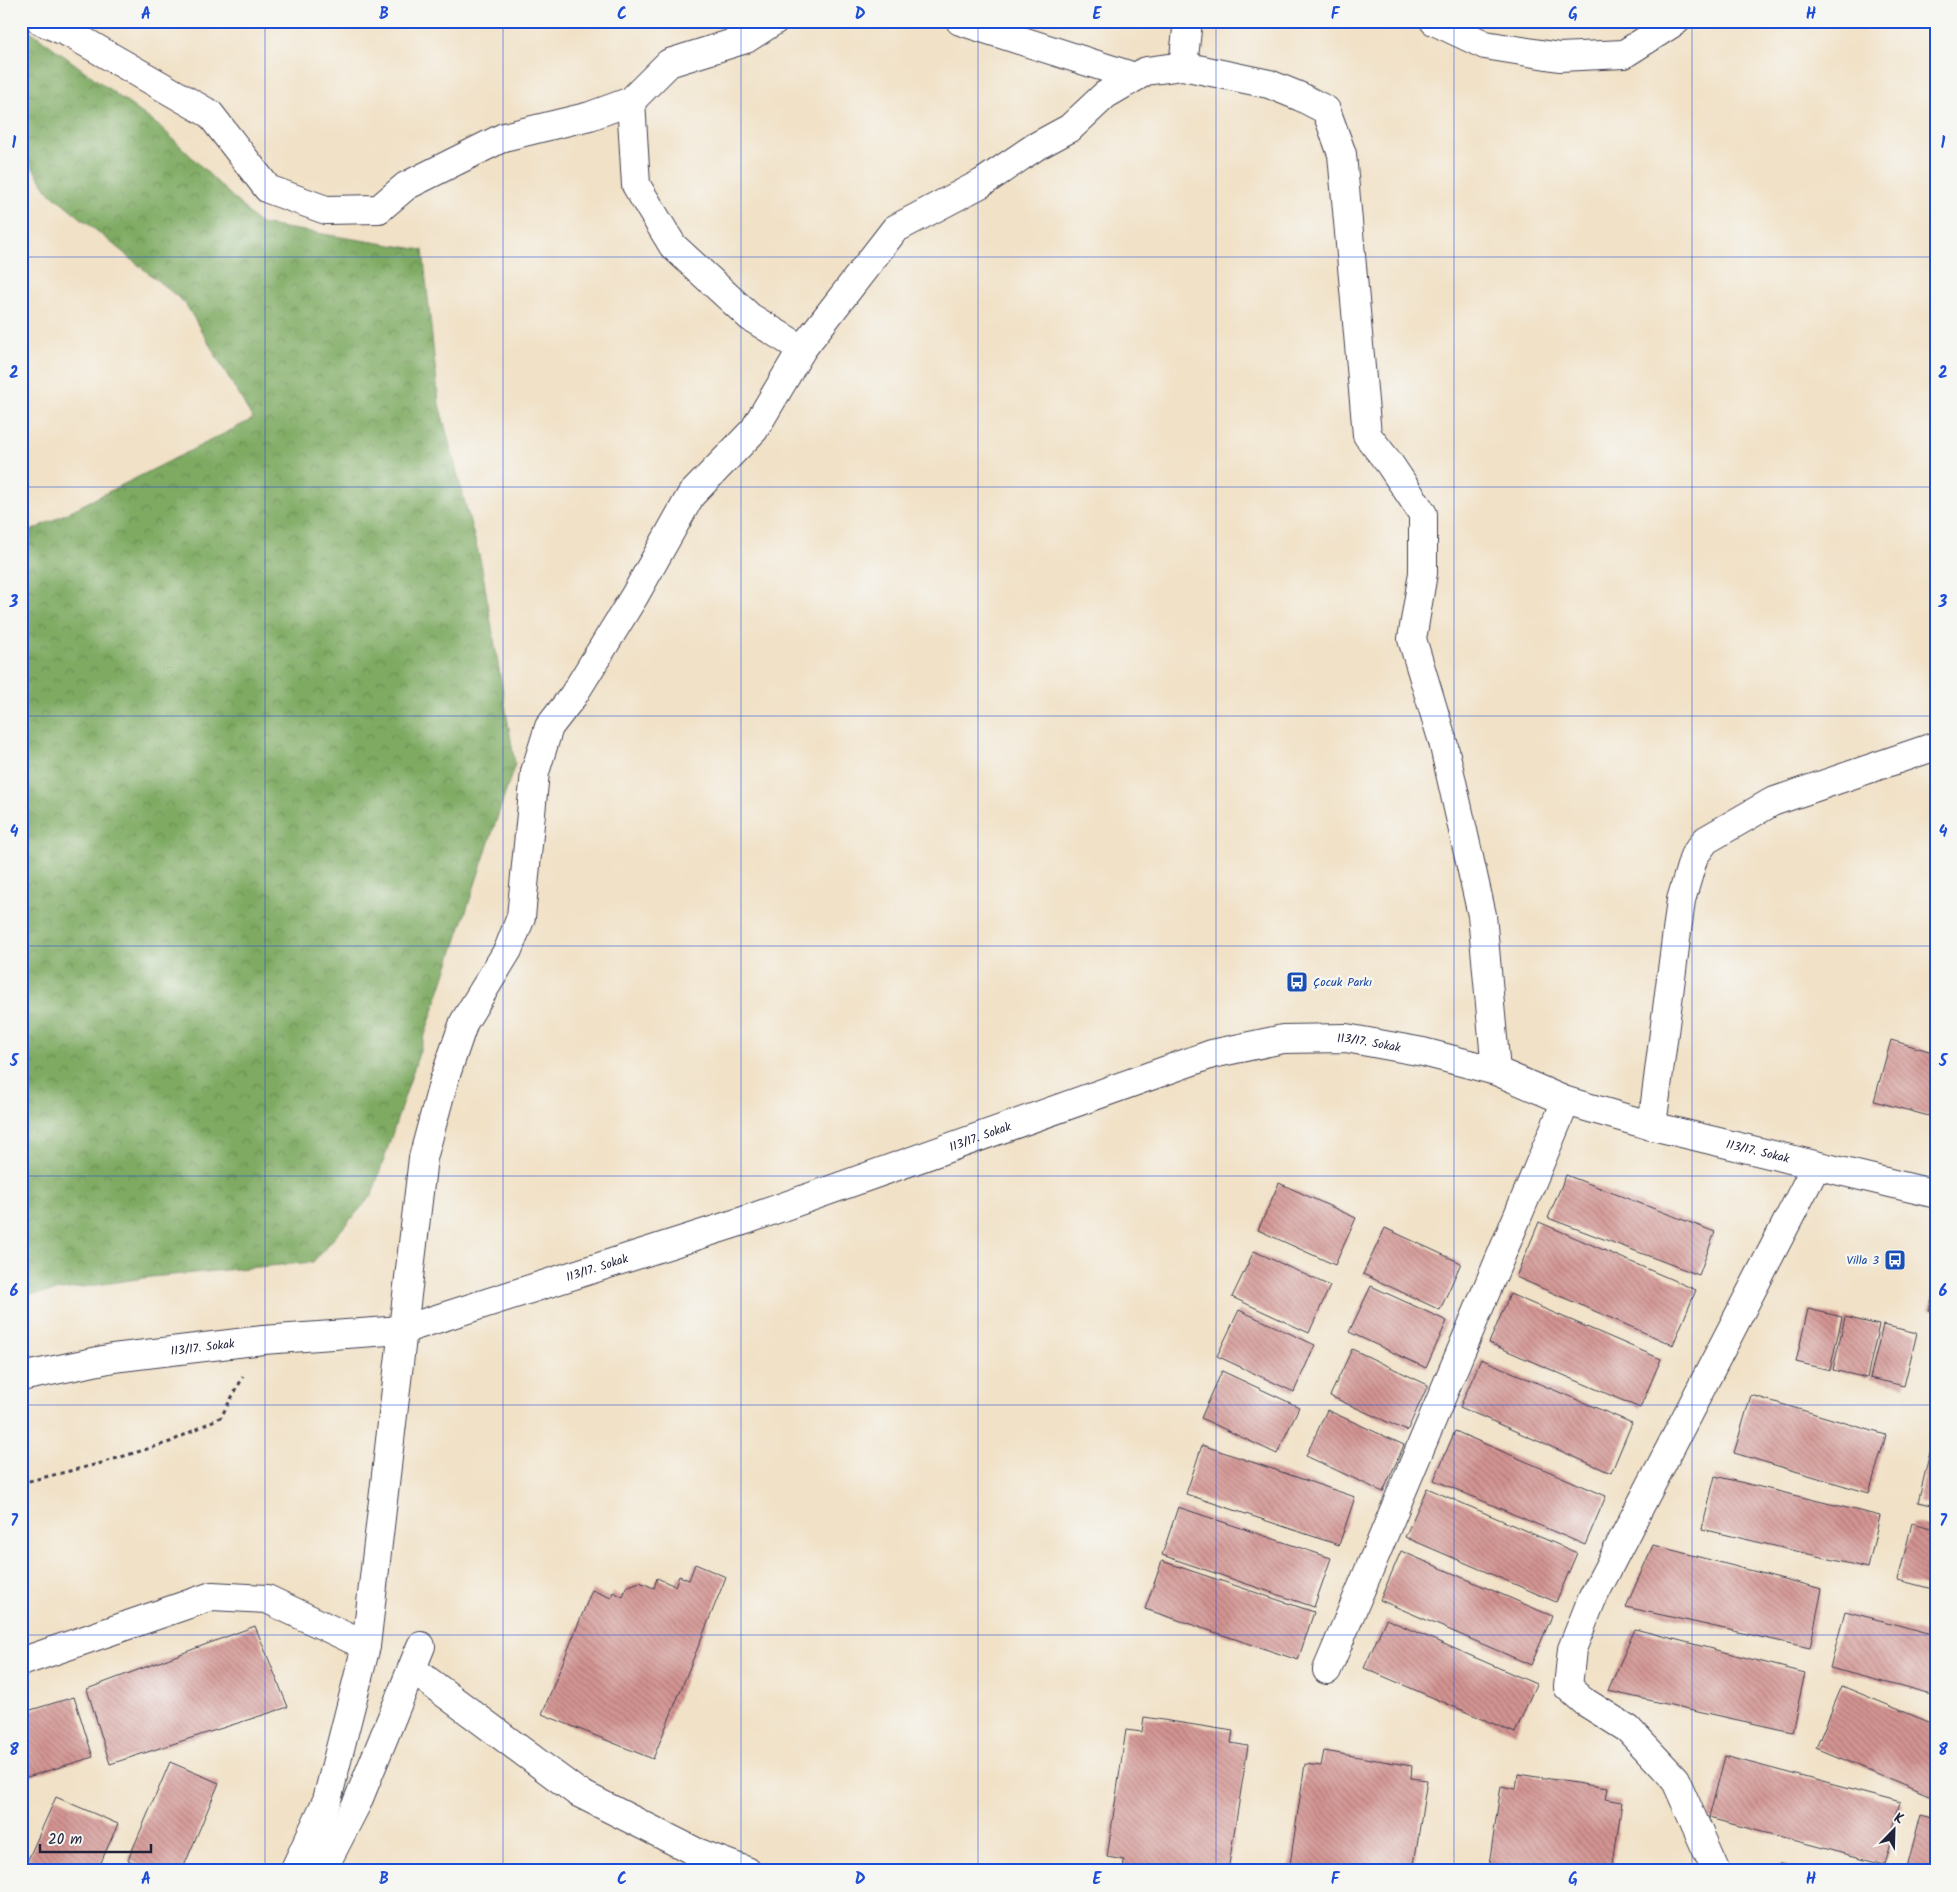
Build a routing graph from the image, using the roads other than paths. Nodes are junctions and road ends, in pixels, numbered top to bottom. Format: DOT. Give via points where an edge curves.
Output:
graph roads {
  1 [pos="41,21"];
  2 [pos="774,21"];
  3 [pos="960,21"];
  4 [pos="1188,21"];
  5 [pos="1434,21"];
  6 [pos="1676,21"];
  7 [pos="1183,66"];
  8 [pos="1135,77"];
  9 [pos="631,101"];
  10 [pos="802,349"];
  11 [pos="1936,746"];
  12 [pos="1496,1071"];
  13 [pos="1566,1101"];
  14 [pos="1652,1126"];
  15 [pos="1816,1166"];
  16 [pos="1936,1194"];
  17 [pos="402,1330"];
  18 [pos="21,1377"];
  19 [pos="366,1646"];
  20 [pos="21,1662"];
  21 [pos="1327,1670"];
  22 [pos="294,1871"];
  23 [pos="322,1871"];
  24 [pos="747,1871"];
  25 [pos="1716,1871"];
  1 -- 9 [label="street" via="71,34 210,114 268,188 326,210 379,209 406,186 504,136 590,116"];
  2 -- 9 [label="street" via="746,39 669,63"];
  3 -- 8 [label="street"];
  4 -- 7 [label="street"];
  5 -- 6 [label="street" via="1485,45 1559,57 1624,54"];
  7 -- 8 [label="street" via="1146,71"];
  7 -- 12 [label="street" via="1269,84 1301,96 1326,110 1342,154 1367,435 1423,514 1423,574 1412,639 1443,742 1482,915"];
  8 -- 10 [label="street" via="1105,95 1070,128 1035,147 982,184 896,229"];
  9 -- 10 [label="street" via="636,185 672,246 750,317"];
  10 -- 17 [label="street" via="754,430 691,495 574,696 549,727 535,772 521,917 508,950 464,1022 423,1158"];
  11 -- 14 [label="street" via="1772,802 1706,840 1694,856 1681,900"];
  12 -- 13 [label="street, 113/17. Sokak"];
  12 -- 17 [label="street, 113/17. Sokak" via="1422,1052 1346,1038 1282,1039 1212,1054 746,1220"];
  13 -- 14 [label="street, 113/17. Sokak"];
  13 -- 21 [label="street"];
  14 -- 15 [label="street, 113/17. Sokak"];
  15 -- 16 [label="street, 113/17. Sokak"];
  15 -- 25 [label="street" via="1592,1599 1572,1649 1568,1687 1585,1702 1628,1729 1675,1779"];
  17 -- 18 [label="street, 113/17. Sokak" via="263,1340 113,1358"];
  17 -- 19 [label="street"];
  19 -- 20 [label="street" via="267,1600 212,1596"];
  19 -- 22 [label="street" via="327,1800"];
  23 -- 24 [label="street" via="357,1803 416,1657 577,1792 694,1851"];
}
